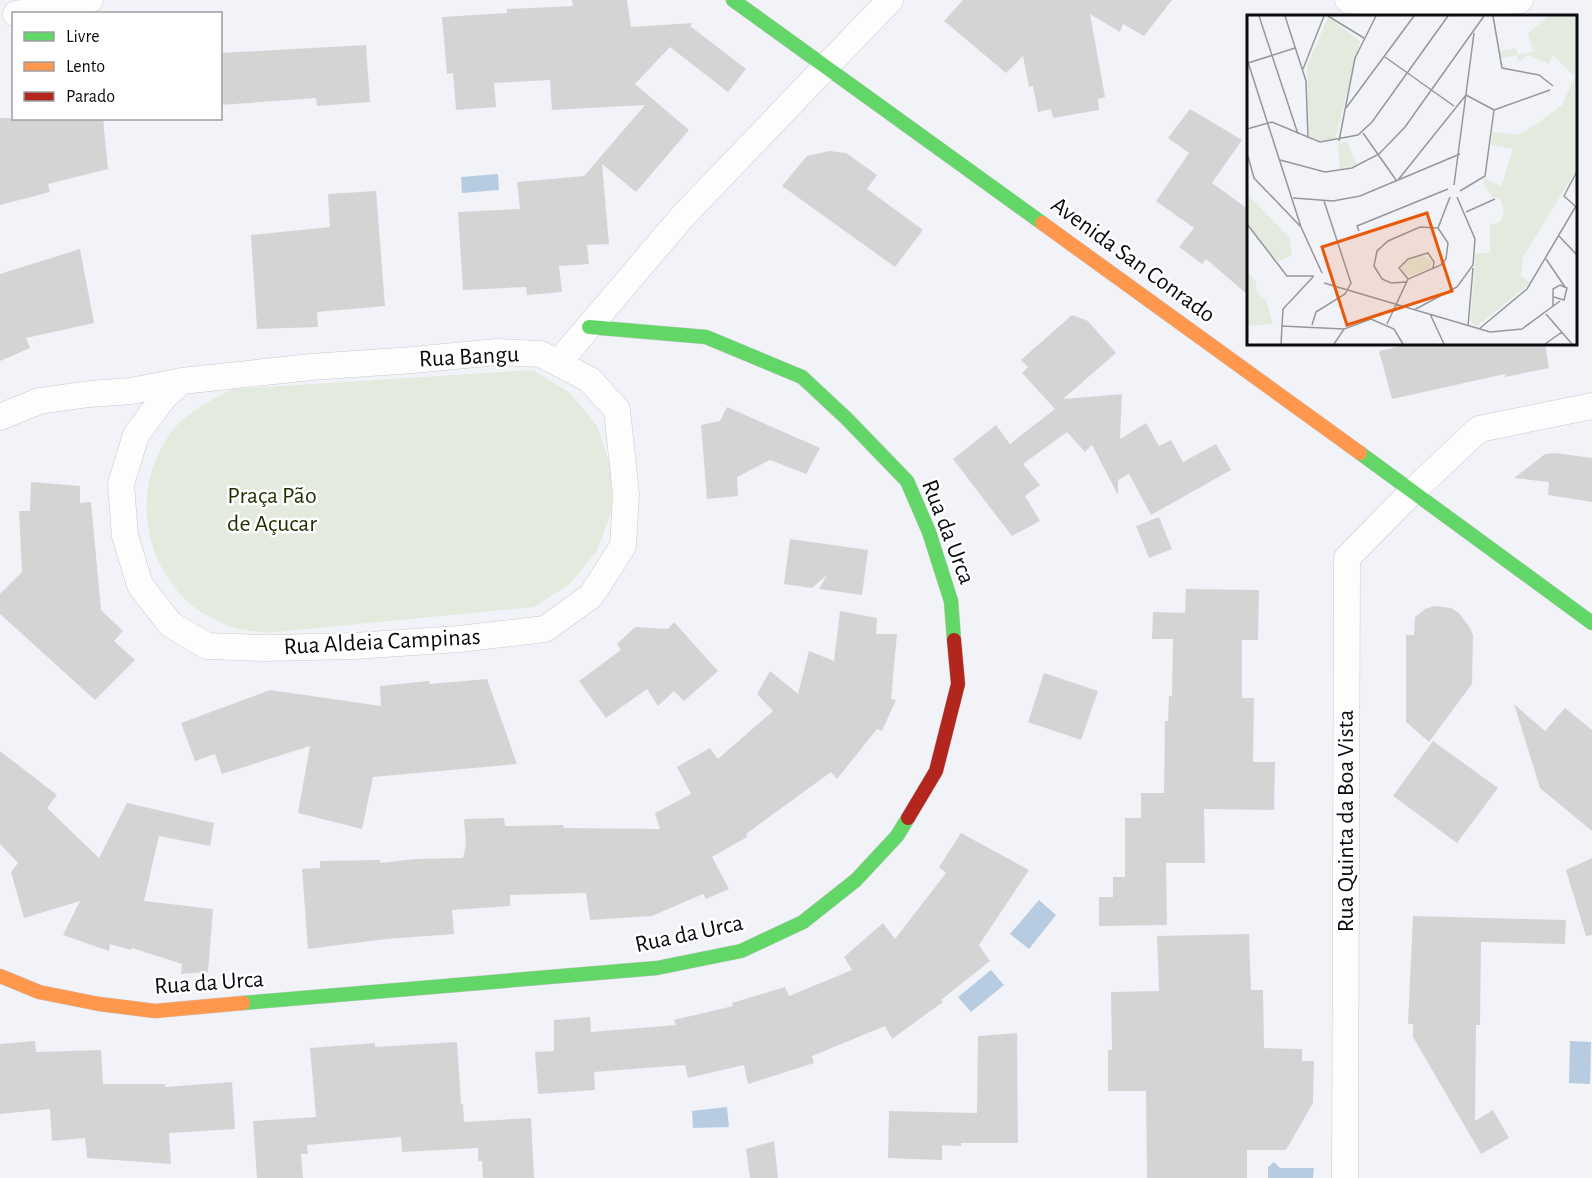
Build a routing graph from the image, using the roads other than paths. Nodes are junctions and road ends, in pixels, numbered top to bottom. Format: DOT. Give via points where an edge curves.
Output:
graph roads {
  1 [pos="90,0"];
  2 [pos="733,0"];
  3 [pos="890,0"];
  4 [pos="1348,0"];
  5 [pos="1521,0"];
  6 [pos="26,12"];
  7 [pos="827,66"];
  8 [pos="589,327"];
  9 [pos="558,363"];
  10 [pos="182,381"];
  11 [pos="1592,406"];
  12 [pos="0,417"];
  13 [pos="1413,491"];
  14 [pos="1592,623"];
  15 [pos="0,976"];
  16 [pos="1345,1178"];
  1 -- 6 [label="street"];
  2 -- 7 [label="street, Avenida San Conrado"];
  3 -- 7 [label="street"];
  4 -- 5 [label="street" via="1430,8"];
  7 -- 8 [label="street" via="683,216"];
  7 -- 13 [label="street, Avenida San Conrado"];
  8 -- 9 [label="street"];
  8 -- 15 [label="street, Rua da Urca" via="706,337 802,377 848,418 907,481 929,532 951,601 958,684 936,771 897,836 856,880 803,922 741,951 657,968 155,1011 39,992"];
  9 -- 10 [label="street, Rua Bangu" via="541,354 496,352"];
  9 -- 10 [label="street, Rua Aldeia Campinas" via="590,380 618,410 626,494 623,546 591,596 545,629 354,646 207,646 170,624 140,585 124,536 121,484 136,435 164,397"];
  10 -- 12 [label="street, Rua Bangu" via="131,392 39,401"];
  11 -- 13 [label="street, Rua Quinta da Boa Vista" via="1479,429"];
  13 -- 14 [label="street, Avenida San Conrado"];
  13 -- 16 [label="street, Rua Quinta da Boa Vista" via="1347,558"];
}
